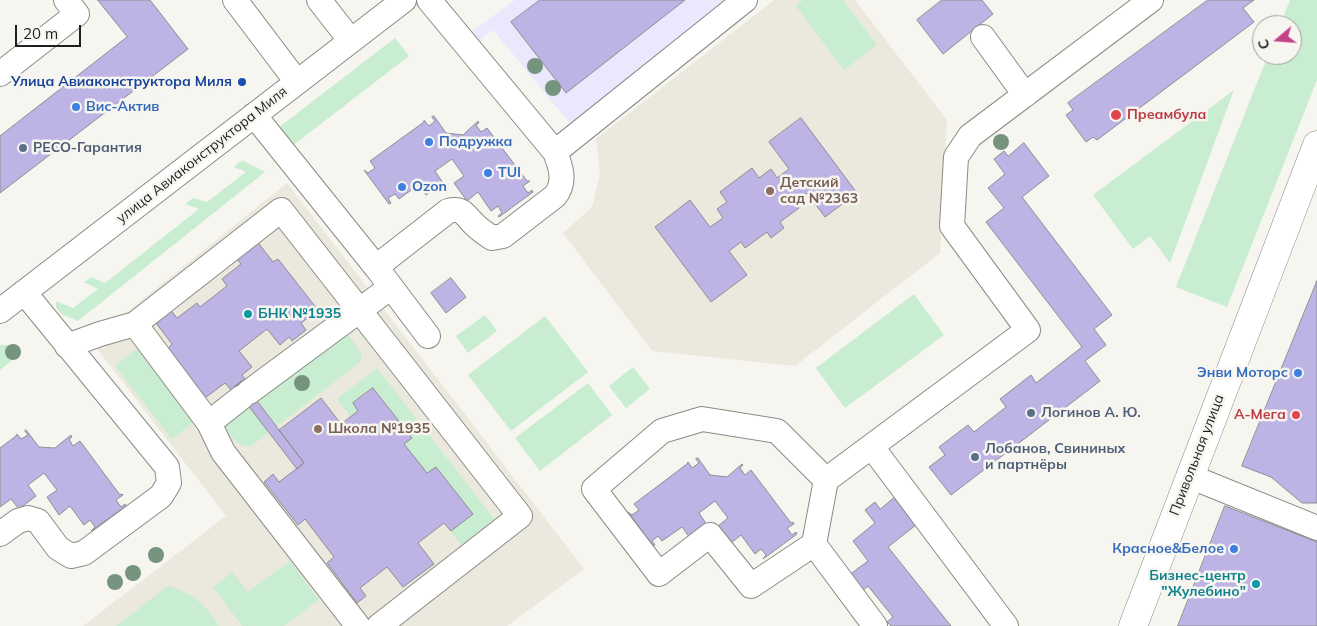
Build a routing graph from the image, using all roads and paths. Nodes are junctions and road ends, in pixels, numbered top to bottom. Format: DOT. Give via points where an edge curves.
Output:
graph roads {
  1 [pos="66,0"];
  2 [pos="235,0"];
  3 [pos="319,0"];
  4 [pos="404,0"];
  5 [pos="429,0"];
  6 [pos="745,0"];
  7 [pos="1151,0"];
  8 [pos="983,37"];
  9 [pos="351,41"];
  10 [pos="0,74"];
  11 [pos="297,82"];
  12 [pos="1025,95"];
  13 [pos="254,115"];
  14 [pos="1317,145"];
  15 [pos="555,152"];
  16 [pos="376,267"];
  17 [pos="390,287"];
  18 [pos="24,292"];
  19 [pos="359,310"];
  20 [pos="0,311"];
  21 [pos="135,324"];
  22 [pos="428,336"];
  23 [pos="67,346"];
  24 [pos="209,423"];
  25 [pos="872,447"];
  26 [pos="1189,476"];
  27 [pos="826,480"];
  28 [pos="1317,528"];
  29 [pos="0,534"];
  30 [pos="814,544"];
  31 [pos="358,626"];
  32 [pos="379,626"];
  33 [pos="875,626"];
  34 [pos="1006,626"];
  35 [pos="1132,626"];
  1 -- 10 [label="street" via="77,14"];
  2 -- 11 [label="street"];
  3 -- 9 [label="street"];
  4 -- 9 [label="street, улица Авиаконструктора Миля"];
  5 -- 15 [label="street"];
  6 -- 15 [label="street"];
  7 -- 12 [label="street"];
  8 -- 12 [label="street"];
  9 -- 11 [label="street, улица Авиаконструктора Миля"];
  11 -- 13 [label="street, улица Авиаконструктора Миля"];
  12 -- 25 [label="street" via="970,136 956,157 952,226 1028,330"];
  13 -- 16 [label="street"];
  13 -- 18 [label="street, улица Авиаконструктора Миля"];
  14 -- 26 [label="main road, Привольная улица"];
  15 -- 16 [label="street" via="561,167 559,191 503,236 492,238 475,226 463,211 456,209 448,211"];
  16 -- 17 [label="street"];
  17 -- 19 [label="street"];
  17 -- 22 [label="street"];
  18 -- 20 [label="street, улица Авиаконструктора Миля"];
  18 -- 23 [label="street"];
  19 -- 21 [label="street" via="281,210"];
  19 -- 24 [label="street"];
  19 -- 32 [label="street" via="520,516"];
  21 -- 23 [label="street"];
  21 -- 24 [label="street"];
  23 -- 29 [label="street" via="167,467 169,483 160,496 84,552 71,556 58,548 38,521 28,518 18,521"];
  24 -- 31 [label="street" via="223,452"];
  25 -- 27 [label="street"];
  25 -- 34 [label="street"];
  26 -- 28 [label="street"];
  26 -- 35 [label="main road, Привольная улица"];
  27 -- 30 [label="street"];
  27 -- 30 [label="street" via="777,431 702,419 662,431 594,489 659,574 710,535 751,586"];
  30 -- 33 [label="street"];
}
